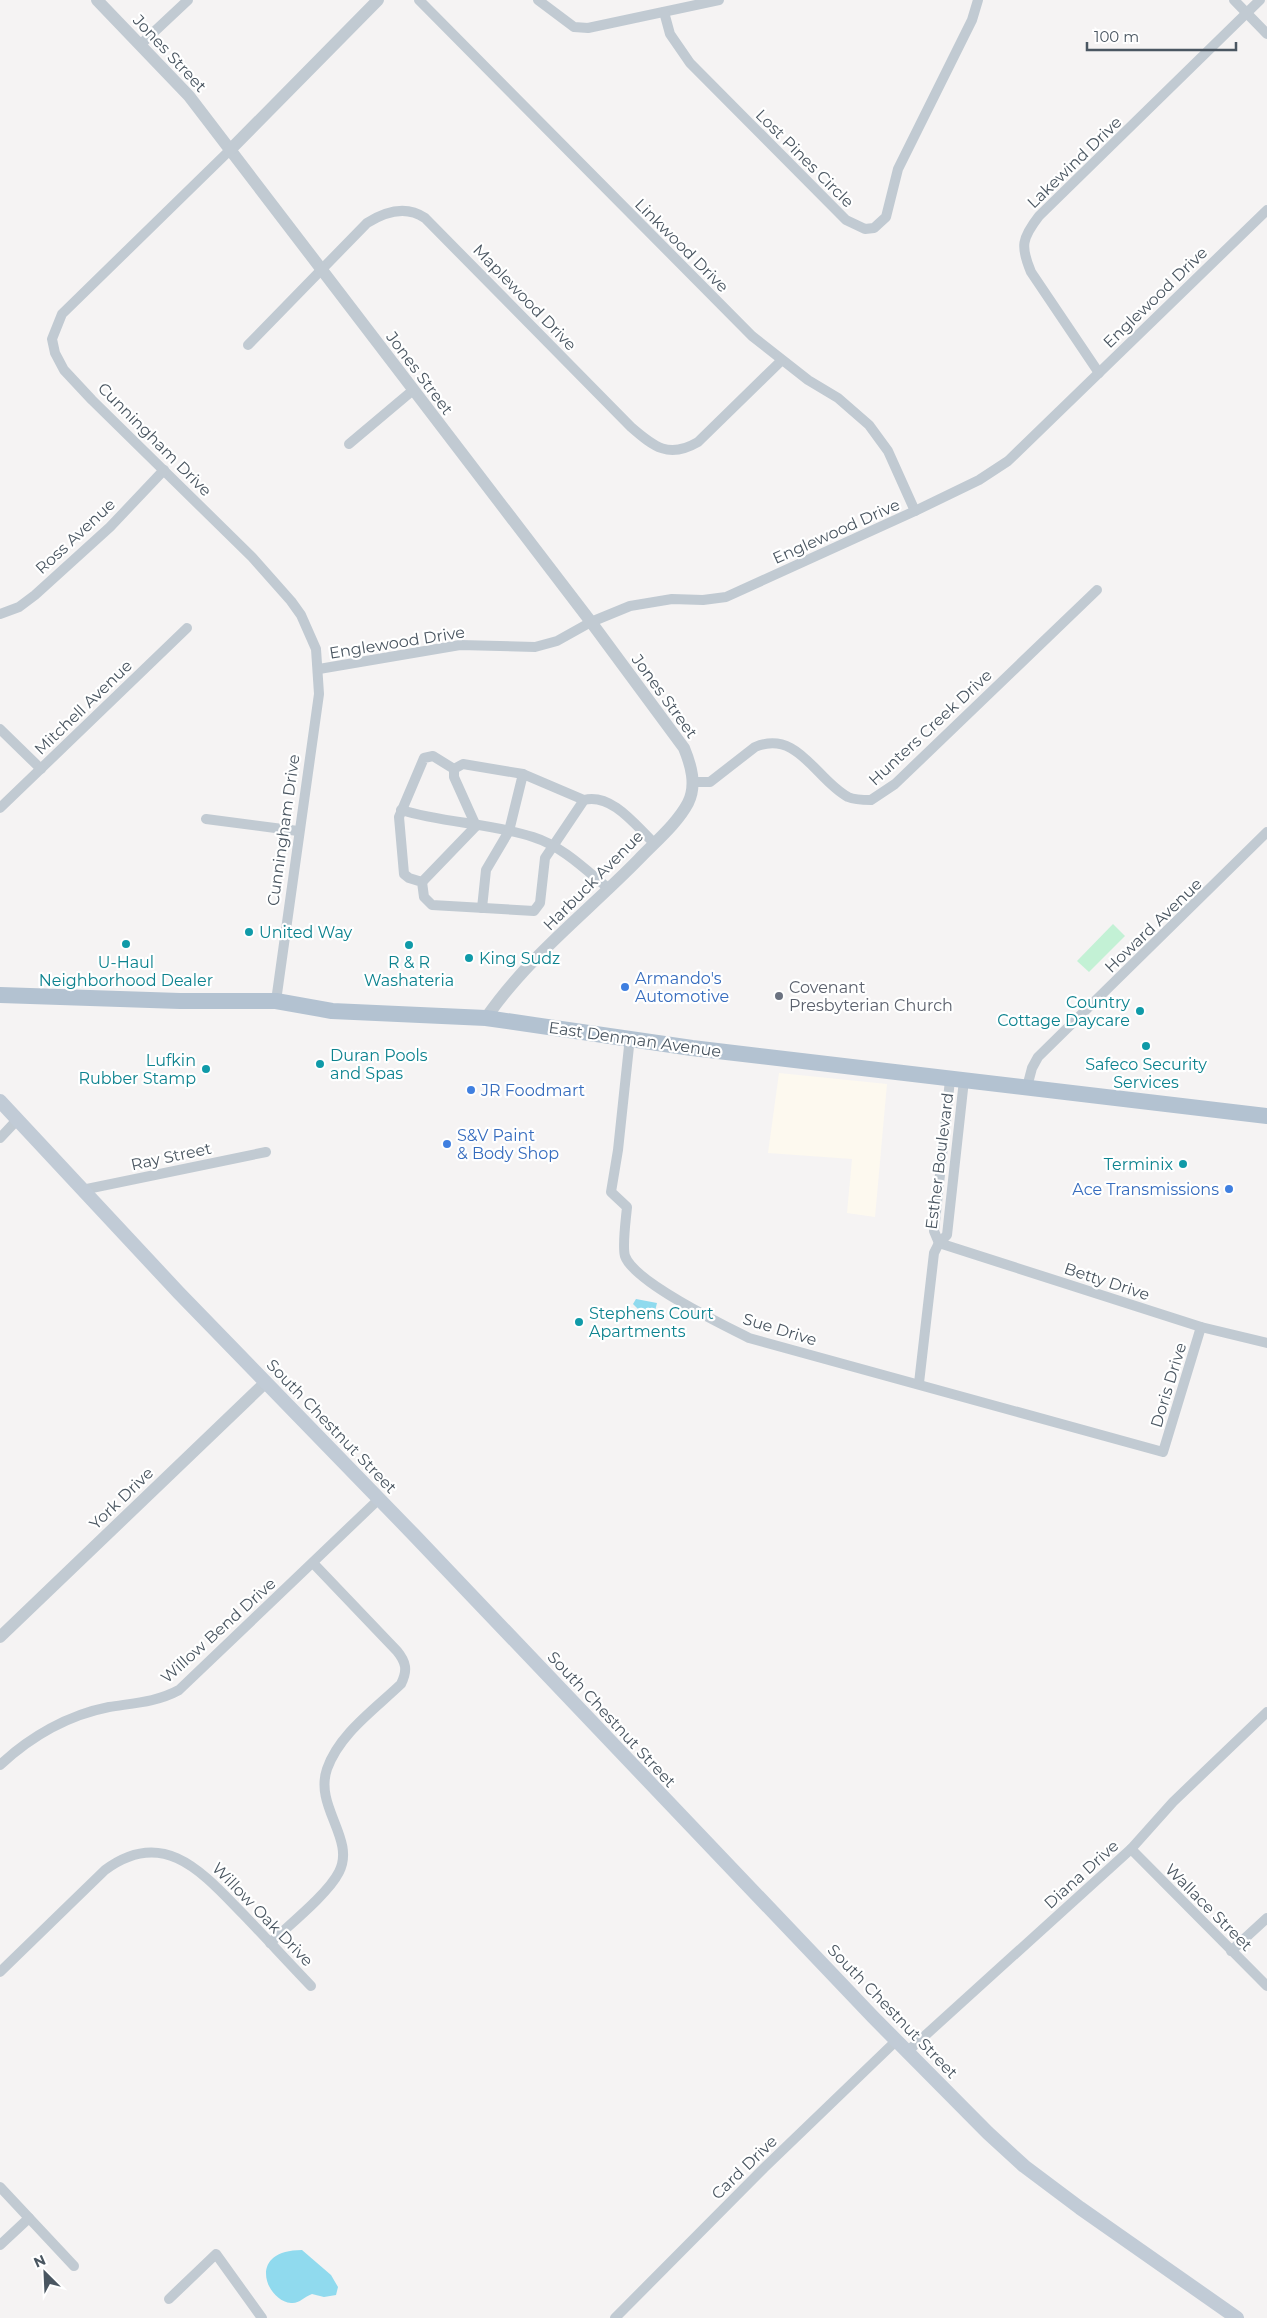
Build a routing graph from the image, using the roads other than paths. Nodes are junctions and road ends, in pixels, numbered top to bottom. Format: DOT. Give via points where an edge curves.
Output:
graph roads {
  1 [pos="97,0"];
  2 [pos="188,0"];
  3 [pos="378,0"];
  4 [pos="418,0"];
  5 [pos="538,0"];
  6 [pos="719,0"];
  7 [pos="978,0"];
  8 [pos="1234,0"];
  9 [pos="1260,0"];
  10 [pos="664,12"];
  11 [pos="1247,13"];
  12 [pos="1267,34"];
  13 [pos="140,45"];
  14 [pos="230,150"];
  15 [pos="1267,210"];
  16 [pos="322,270"];
  17 [pos="248,345"];
  18 [pos="781,361"];
  19 [pos="1099,373"];
  20 [pos="412,391"];
  21 [pos="349,444"];
  22 [pos="164,470"];
  23 [pos="915,511"];
  24 [pos="1097,590"];
  25 [pos="0,614"];
  26 [pos="591,622"];
  27 [pos="187,628"];
  28 [pos="319,669"];
  29 [pos="0,729"];
  30 [pos="41,769"];
  31 [pos="454,769"];
  32 [pos="523,774"];
  33 [pos="692,782"];
  34 [pos="584,800"];
  35 [pos="0,808"];
  36 [pos="401,810"];
  37 [pos="206,819"];
  38 [pos="476,826"];
  39 [pos="298,831"];
  40 [pos="509,831"];
  41 [pos="1267,832"];
  42 [pos="654,843"];
  43 [pos="553,846"];
  44 [pos="422,882"];
  45 [pos="609,889"];
  46 [pos="482,908"];
  47 [pos="0,995"];
  48 [pos="276,1001"];
  49 [pos="486,1018"];
  50 [pos="630,1037"];
  51 [pos="957,1080"];
  52 [pos="1027,1087"];
  53 [pos="0,1101"];
  54 [pos="1267,1116"];
  55 [pos="17,1120"];
  56 [pos="0,1138"];
  57 [pos="266,1152"];
  58 [pos="82,1190"];
  59 [pos="939,1242"];
  60 [pos="1201,1327"];
  61 [pos="1267,1343"];
  62 [pos="265,1383"];
  63 [pos="919,1383"];
  64 [pos="1164,1452"];
  65 [pos="379,1499"];
  66 [pos="312,1563"];
  67 [pos="0,1637"];
  68 [pos="1267,1712"];
  69 [pos="0,1765"];
  70 [pos="1131,1849"];
  71 [pos="1267,1918"];
  72 [pos="270,1943"];
  73 [pos="1231,1951"];
  74 [pos="0,1972"];
  75 [pos="311,1986"];
  76 [pos="1267,1986"];
  77 [pos="897,2040"];
  78 [pos="908,2051"];
  79 [pos="0,2187"];
  80 [pos="29,2218"];
  81 [pos="0,2245"];
  82 [pos="74,2266"];
  83 [pos="168,2299"];
  84 [pos="262,2318"];
  85 [pos="615,2318"];
  86 [pos="1237,2318"];
  1 -- 13 [label="street, Jones Street"];
  2 -- 13 [label="street"];
  3 -- 14 [label="street, Cunningham Drive"];
  4 -- 18 [label="street, Linkwood Drive" via="752,336"];
  5 -- 10 [label="street" via="574,27 604,26"];
  6 -- 10 [label="street"];
  7 -- 10 [label="street, Lost Pines Circle" via="972,20 898,169 886,217 874,228 864,229 846,220 690,63 670,34"];
  8 -- 11 [label="street"];
  9 -- 11 [label="street, Lakewind Drive"];
  11 -- 12 [label="street"];
  11 -- 19 [label="street, Lakewind Drive" via="1039,216 1023,243 1031,272"];
  13 -- 14 [label="street, Jones Street" via="189,96"];
  14 -- 16 [label="street, Jones Street"];
  14 -- 22 [label="street, Cunningham Drive" via="62,314 52,339 64,370"];
  15 -- 19 [label="street, Englewood Drive"];
  16 -- 17 [label="street, Maplewood Drive"];
  16 -- 18 [label="street, Maplewood Drive" via="354,235 380,215 404,210 417,212 631,427 651,444 664,450 686,449 698,442"];
  16 -- 20 [label="street, Jones Street"];
  18 -- 23 [label="street, Linkwood Drive" via="838,398 869,425 888,452"];
  19 -- 23 [label="street, Englewood Drive" via="1008,461 979,480"];
  20 -- 21 [label="street"];
  20 -- 26 [label="street, Jones Street"];
  22 -- 25 [label="street, Ross Avenue" via="110,527 34,595 19,607"];
  22 -- 28 [label="street, Cunningham Drive" via="252,557 291,601 311,634"];
  23 -- 26 [label="street, Englewood Drive" via="726,597 650,602 630,606"];
  24 -- 33 [label="street, Hunters Creek Drive" via="895,784 871,800 848,797 791,746 780,743 755,747 710,782"];
  26 -- 28 [label="street, Englewood Drive" via="557,641 535,647 460,645"];
  26 -- 33 [label="street, Jones Street" via="684,748 692,767"];
  27 -- 30 [label="street, Mitchell Avenue"];
  28 -- 39 [label="street, Cunningham Drive" via="319,694"];
  29 -- 30 [label="street"];
  30 -- 35 [label="street, Mitchell Avenue"];
  31 -- 32 [label="street" via="463,764"];
  31 -- 36 [label="street" via="433,756 424,758"];
  31 -- 38 [label="street" via="454,777"];
  32 -- 34 [label="street"];
  32 -- 40 [label="street"];
  33 -- 42 [label="street, Harbuck Avenue" via="688,804"];
  34 -- 42 [label="street" via="592,798 616,808"];
  34 -- 43 [label="street"];
  36 -- 38 [label="street" via="431,819"];
  36 -- 44 [label="street" via="398,824 402,868 409,878"];
  37 -- 39 [label="street"];
  38 -- 40 [label="street"];
  38 -- 44 [label="street"];
  39 -- 48 [label="street, Cunningham Drive"];
  40 -- 43 [label="street"];
  40 -- 46 [label="street" via="486,870"];
  41 -- 52 [label="street, Howard Avenue" via="1038,1057"];
  42 -- 45 [label="street, Harbuck Avenue"];
  43 -- 45 [label="street"];
  43 -- 46 [label="street" via="545,858 539,908 534,911"];
  44 -- 46 [label="street" via="424,897 432,905"];
  45 -- 49 [label="street, Harbuck Avenue" via="501,996"];
  47 -- 48 [label="main road, East Denman Avenue"];
  48 -- 49 [label="main road, East Denman Avenue" via="332,1011"];
  49 -- 50 [label="main road, East Denman Avenue"];
  50 -- 51 [label="main road, East Denman Avenue" via="692,1048"];
  50 -- 63 [label="street, Sue Drive" via="611,1192 627,1207 625,1256 632,1266 662,1290 749,1338"];
  51 -- 52 [label="main road, East Denman Avenue"];
  51 -- 59 [label="street, Esther Boulevard" via="947,1235"];
  52 -- 54 [label="main road, East Denman Avenue"];
  53 -- 55 [label="main road, South Chestnut Street"];
  55 -- 56 [label="street"];
  55 -- 58 [label="main road, South Chestnut Street"];
  57 -- 58 [label="street, Ray Street"];
  58 -- 62 [label="main road, South Chestnut Street"];
  59 -- 60 [label="street, Betty Drive"];
  59 -- 63 [label="street, Esther Boulevard" via="934,1254"];
  60 -- 61 [label="street, Betty Drive"];
  60 -- 64 [label="street, Doris Drive"];
  62 -- 65 [label="main road, South Chestnut Street"];
  62 -- 67 [label="street, York Drive"];
  63 -- 64 [label="street, Sue Drive"];
  65 -- 66 [label="street, Willow Bend Drive"];
  65 -- 77 [label="main road, South Chestnut Street"];
  66 -- 69 [label="street, Willow Bend Drive" via="180,1690 164,1698 107,1708 75,1718 31,1739"];
  66 -- 72 [label="street" via="404,1659 405,1675 401,1684 343,1740 327,1770 326,1805 341,1837 343,1852 340,1872"];
  68 -- 70 [label="street, Diana Drive" via="1173,1802"];
  70 -- 73 [label="street, Wallace Street"];
  70 -- 78 [label="street, Diana Drive"];
  71 -- 73 [label="street"];
  72 -- 74 [label="street, Willow Oak Drive" via="192,1864 160,1852 144,1852 117,1861 105,1870"];
  72 -- 75 [label="street, Willow Oak Drive"];
  73 -- 76 [label="street, Wallace Street"];
  77 -- 78 [label="main road, South Chestnut Street"];
  77 -- 85 [label="street, Card Drive" via="736,2195"];
  78 -- 86 [label="main road, South Chestnut Street" via="1024,2166"];
  79 -- 80 [label="street"];
  80 -- 81 [label="street"];
  80 -- 82 [label="street"];
  83 -- 84 [label="street" via="216,2254"];
}
